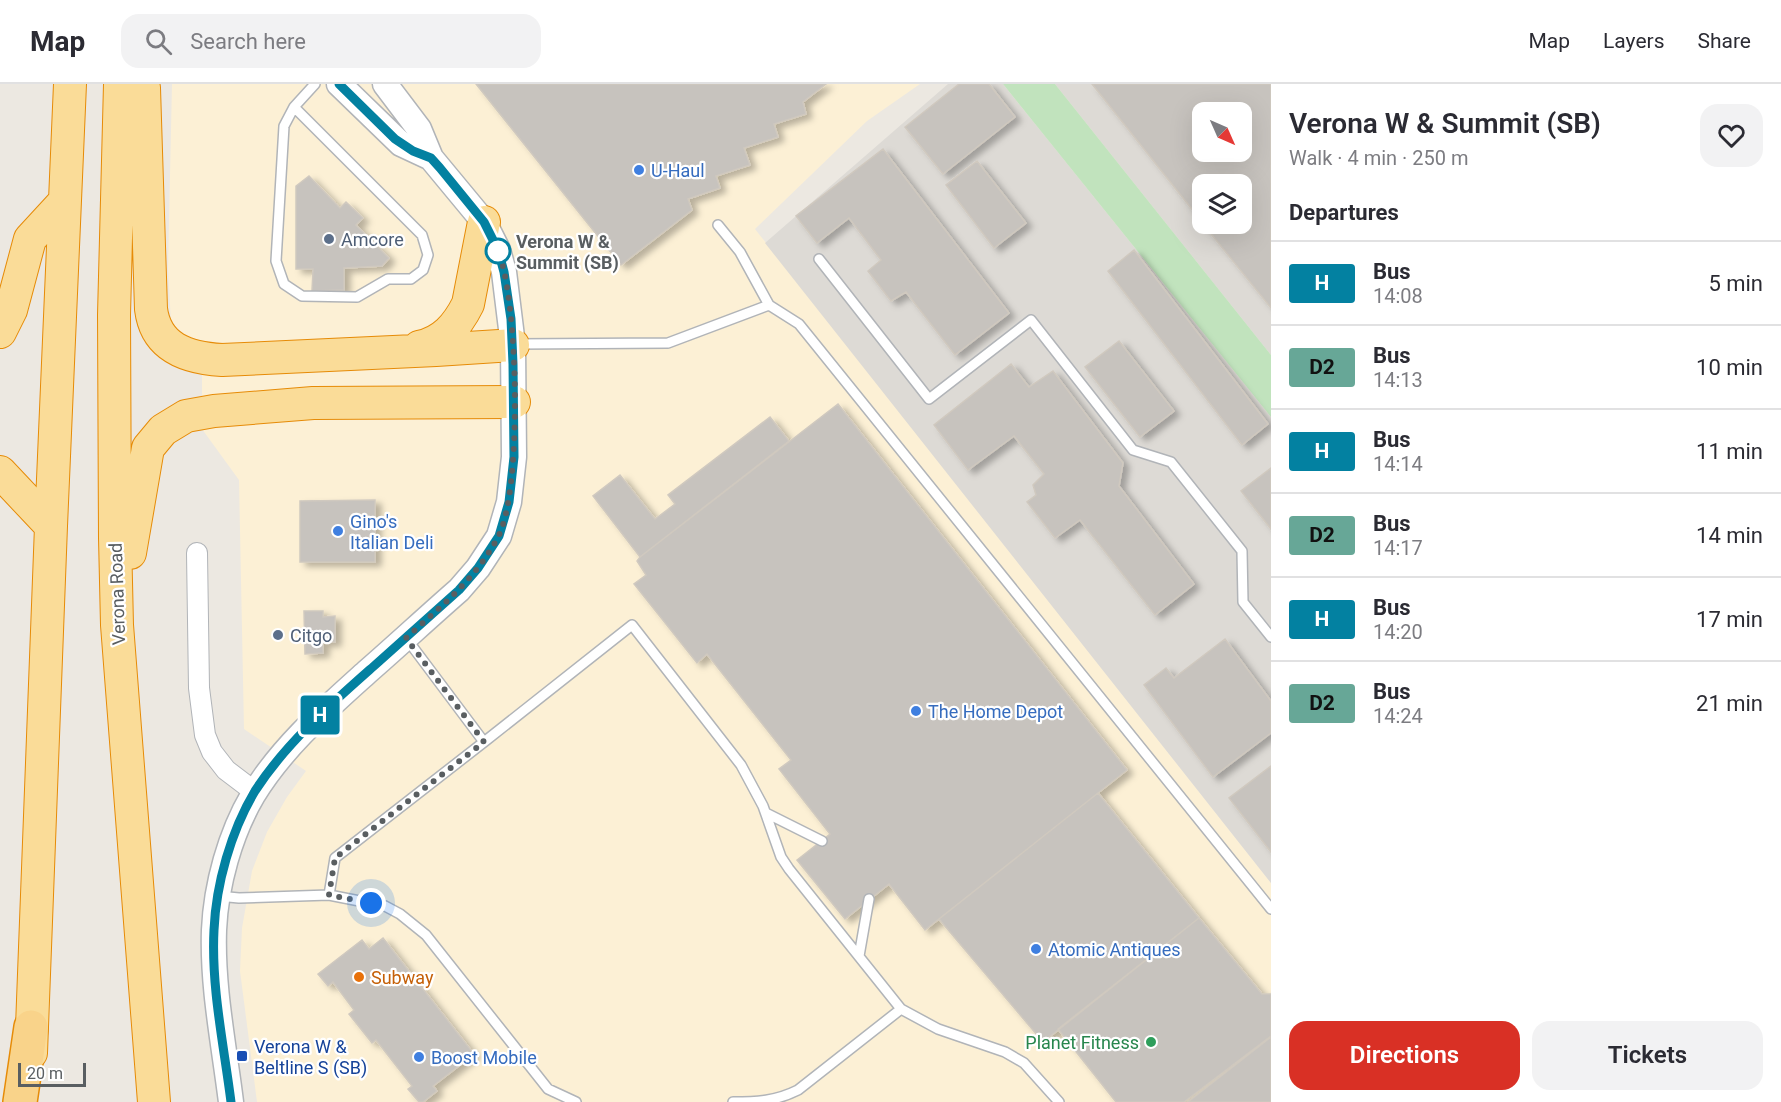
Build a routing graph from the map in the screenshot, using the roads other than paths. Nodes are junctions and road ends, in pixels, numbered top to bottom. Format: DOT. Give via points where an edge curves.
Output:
graph roads {
  1 [pos="70,84"];
  2 [pos="120,84"];
  3 [pos="141,84"];
  4 [pos="315,84"];
  5 [pos="339,84"];
  6 [pos="386,84"];
  7 [pos="294,107"];
  8 [pos="431,158"];
  9 [pos="65,201"];
  10 [pos="484,222"];
  11 [pos="718,225"];
  12 [pos="819,259"];
  13 [pos="769,305"];
  14 [pos="0,332"];
  15 [pos="513,345"];
  16 [pos="394,352"];
  17 [pos="514,402"];
  18 [pos="0,472"];
  19 [pos="51,526"];
  20 [pos="197,553"];
  21 [pos="117,625"];
  22 [pos="1271,637"];
  23 [pos="406,638"];
  24 [pos="484,742"];
  25 [pos="255,792"];
  26 [pos="766,813"];
  27 [pos="822,841"];
  28 [pos="329,895"];
  29 [pos="218,896"];
  30 [pos="869,899"];
  31 [pos="1271,909"];
  32 [pos="859,956"];
  33 [pos="902,1009"];
  34 [pos="31,1027"];
  35 [pos="20,1102"];
  36 [pos="31,1102"];
  37 [pos="154,1102"];
  38 [pos="231,1102"];
  39 [pos="576,1102"];
  40 [pos="733,1102"];
  41 [pos="1059,1102"];
  1 -- 9 [label="highway"];
  2 -- 21 [label="highway, Verona Road" via="114,315"];
  3 -- 16 [label="highway" via="152,309 154,324 162,337 191,356 222,360"];
  4 -- 7 [label="lane"];
  5 -- 8 [label="street" via="401,144"];
  6 -- 8 [label="street" via="419,129"];
  7 -- 7 [label="lane" via="422,234 428,255 423,270 411,279 388,279 357,297 302,296 284,284 276,261 284,126"];
  8 -- 10 [label="street"];
  9 -- 14 [label="highway" via="30,239 11,310"];
  9 -- 19 [label="highway"];
  10 -- 15 [label="street" via="504,272"];
  10 -- 16 [label="highway" via="464,312 451,330 433,344"];
  11 -- 13 [label="lane" via="740,252"];
  12 -- 22 [label="lane" via="929,399 1031,320 1133,450 1171,462 1242,551 1243,602"];
  13 -- 15 [label="lane" via="668,343"];
  13 -- 31 [label="lane" via="799,324"];
  15 -- 16 [label="highway"];
  15 -- 17 [label="street"];
  17 -- 21 [label="highway" via="313,403 186,416 163,430 148,448"];
  17 -- 23 [label="street" via="509,502 499,536 459,590"];
  18 -- 19 [label="highway"];
  19 -- 34 [label="highway"];
  20 -- 25 [label="street" via="203,727 221,765"];
  21 -- 37 [label="highway, Verona Road"];
  23 -- 24 [label="lane"];
  23 -- 25 [label="street" via="321,714"];
  24 -- 26 [label="lane" via="632,626 741,765"];
  24 -- 28 [label="lane" via="335,858"];
  25 -- 29 [label="street" via="237,831"];
  26 -- 27 [label="lane"];
  26 -- 32 [label="lane" via="789,869"];
  28 -- 29 [label="lane"];
  28 -- 39 [label="lane" via="384,906 411,922 426,935 548,1089"];
  29 -- 38 [label="street" via="215,968"];
  30 -- 32 [label="lane"];
  32 -- 33 [label="lane"];
  33 -- 40 [label="lane" via="798,1090 761,1102"];
  33 -- 41 [label="lane" via="938,1029 1005,1052 1024,1063"];
  34 -- 35 [label="highway"];
  34 -- 36 [label="highway"];
}
